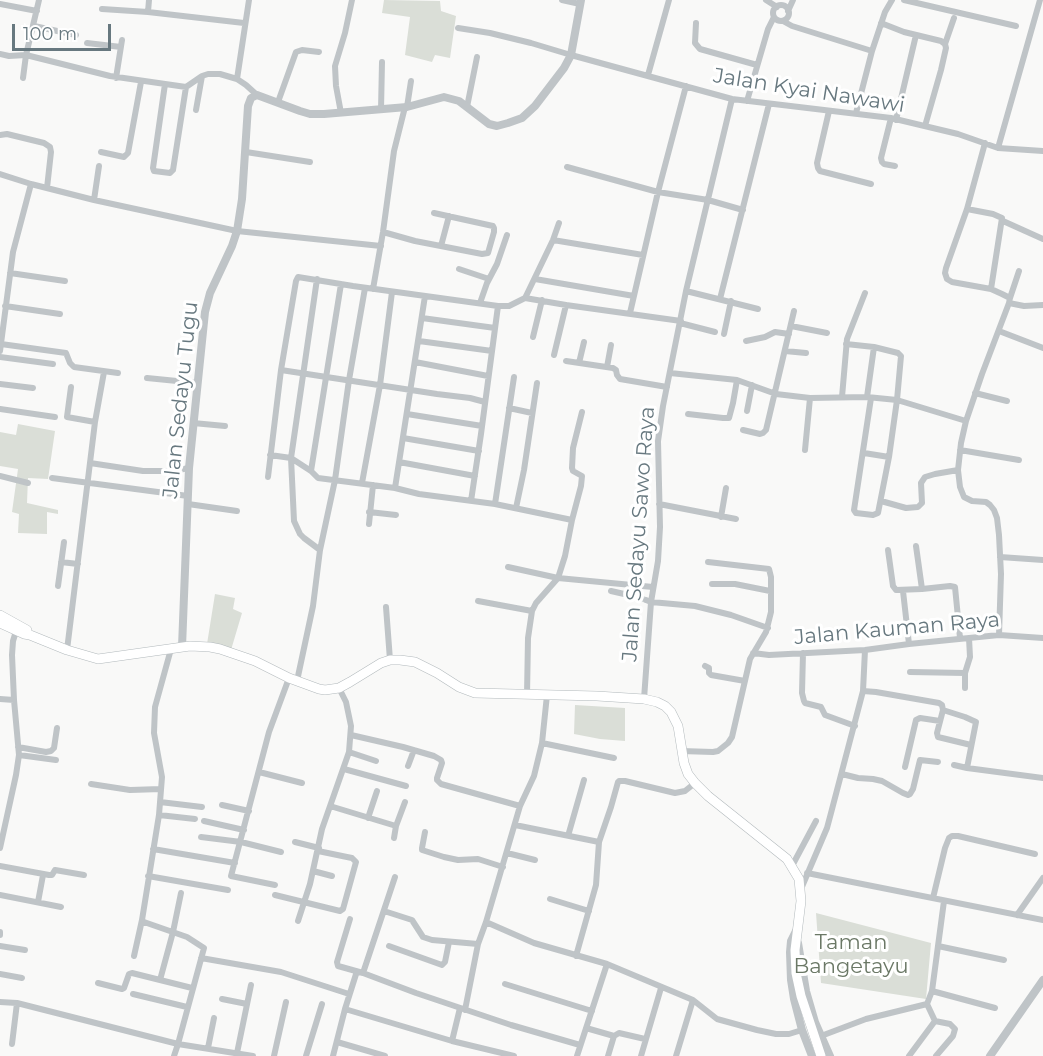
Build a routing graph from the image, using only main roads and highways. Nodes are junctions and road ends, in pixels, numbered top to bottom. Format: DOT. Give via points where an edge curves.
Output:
graph roads {
  1 [pos="0,615"];
  2 [pos="0,623"];
  3 [pos="17,628"];
  4 [pos="821,1056"];
  1 -- 3 [label="main road"];
  2 -- 3 [label="main road"];
  3 -- 4 [label="main road" via="98,659 182,647 220,649 325,690 339,688 381,663 408,660 470,692 644,699 665,706 678,726 688,774 708,796 782,854 799,879 796,973"];
}
